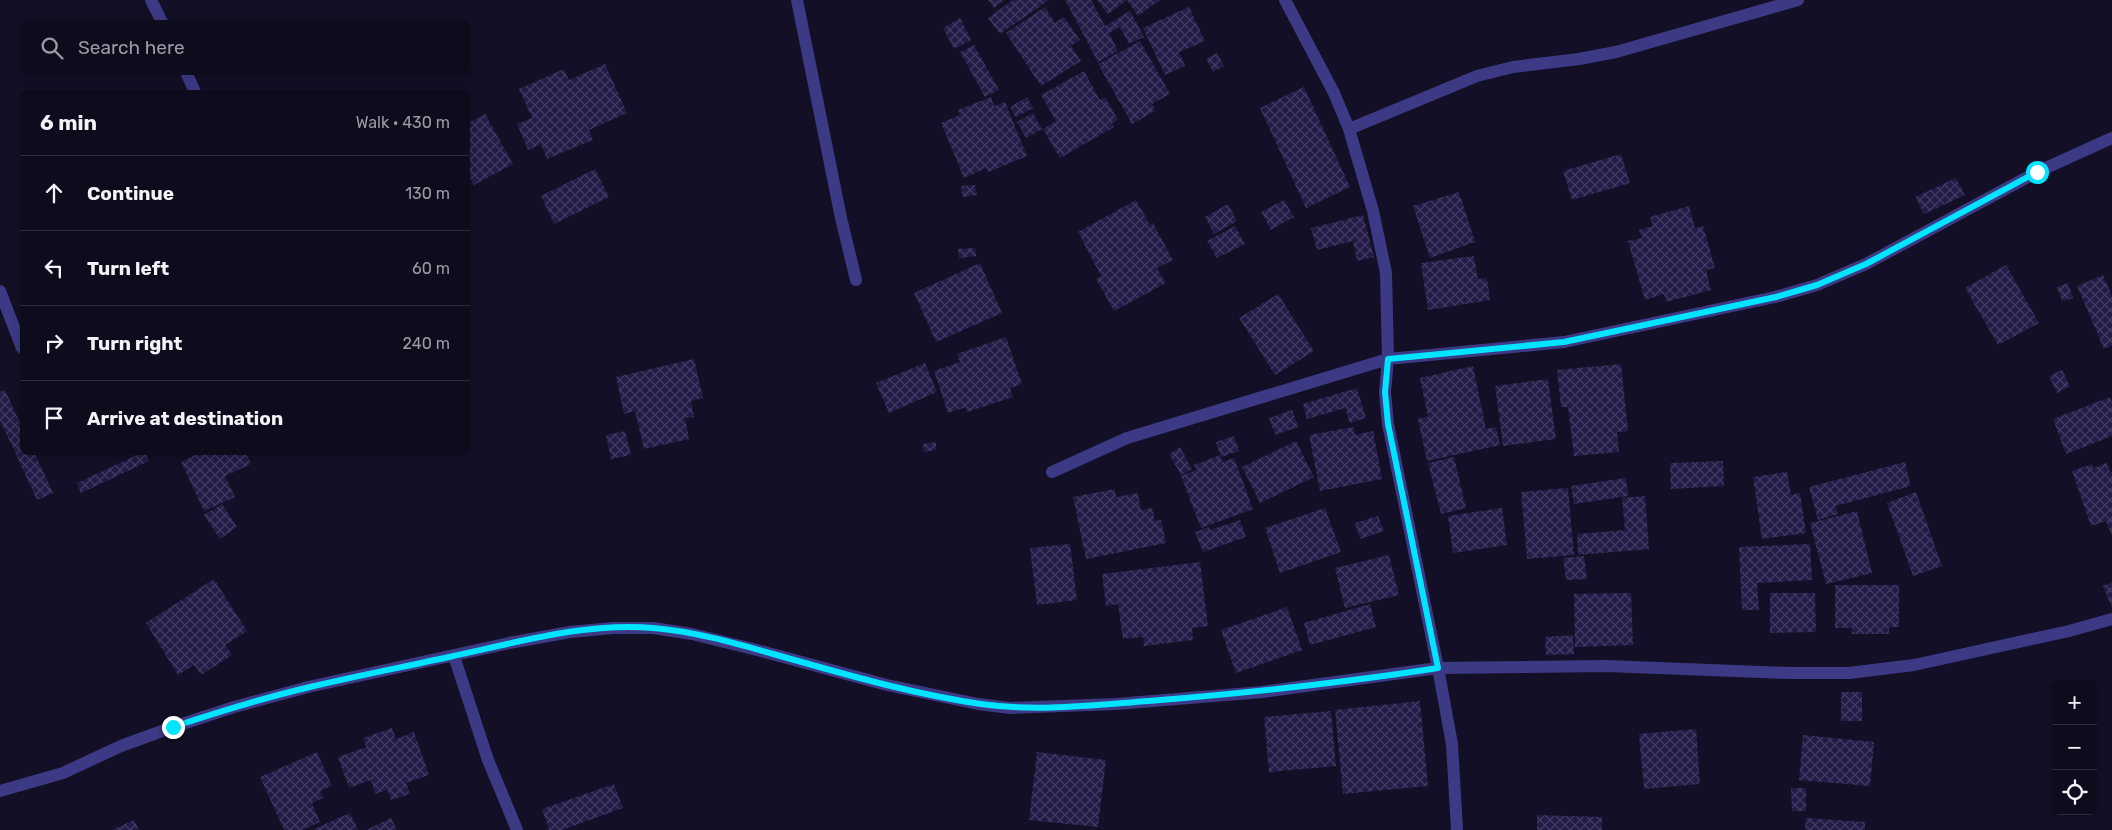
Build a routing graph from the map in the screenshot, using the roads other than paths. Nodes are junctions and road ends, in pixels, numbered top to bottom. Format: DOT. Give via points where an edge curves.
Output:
graph roads {
  1 [pos="151,0"];
  2 [pos="797,0"];
  3 [pos="1285,0"];
  4 [pos="1798,0"];
  5 [pos="161,20"];
  6 [pos="187,75"];
  7 [pos="194,90"];
  8 [pos="1349,129"];
  9 [pos="2112,138"];
  10 [pos="856,280"];
  11 [pos="0,291"];
  12 [pos="20,343"];
  13 [pos="1388,359"];
  14 [pos="1052,472"];
  15 [pos="2112,619"];
  16 [pos="454,656"];
  17 [pos="1438,668"];
  18 [pos="0,791"];
  19 [pos="1457,827"];
  20 [pos="516,830"];
  21 [pos="1470,830"];
  1 -- 5 [label="street"];
  2 -- 10 [label="street"];
  3 -- 8 [label="street" via="1334,93"];
  4 -- 8 [label="street" via="1616,52 1513,67 1477,76"];
  6 -- 7 [label="street"];
  8 -- 13 [label="street" via="1373,211 1386,273"];
  9 -- 13 [label="street" via="2037,172 1866,264 1817,285 1776,297 1564,342"];
  11 -- 12 [label="street"];
  13 -- 14 [label="street" via="1127,438"];
  13 -- 17 [label="street" via="1385,392 1388,424"];
  15 -- 17 [label="street" via="1914,665 1849,673 1607,666"];
  16 -- 17 [label="street" via="570,632 653,628 762,651 887,685 1010,708 1116,704 1262,692"];
  16 -- 18 [label="street" via="308,687 234,707 121,746 63,773"];
  16 -- 20 [label="street" via="488,760"];
  17 -- 19 [label="street" via="1452,744"];
  19 -- 21 [label="street"];
}
